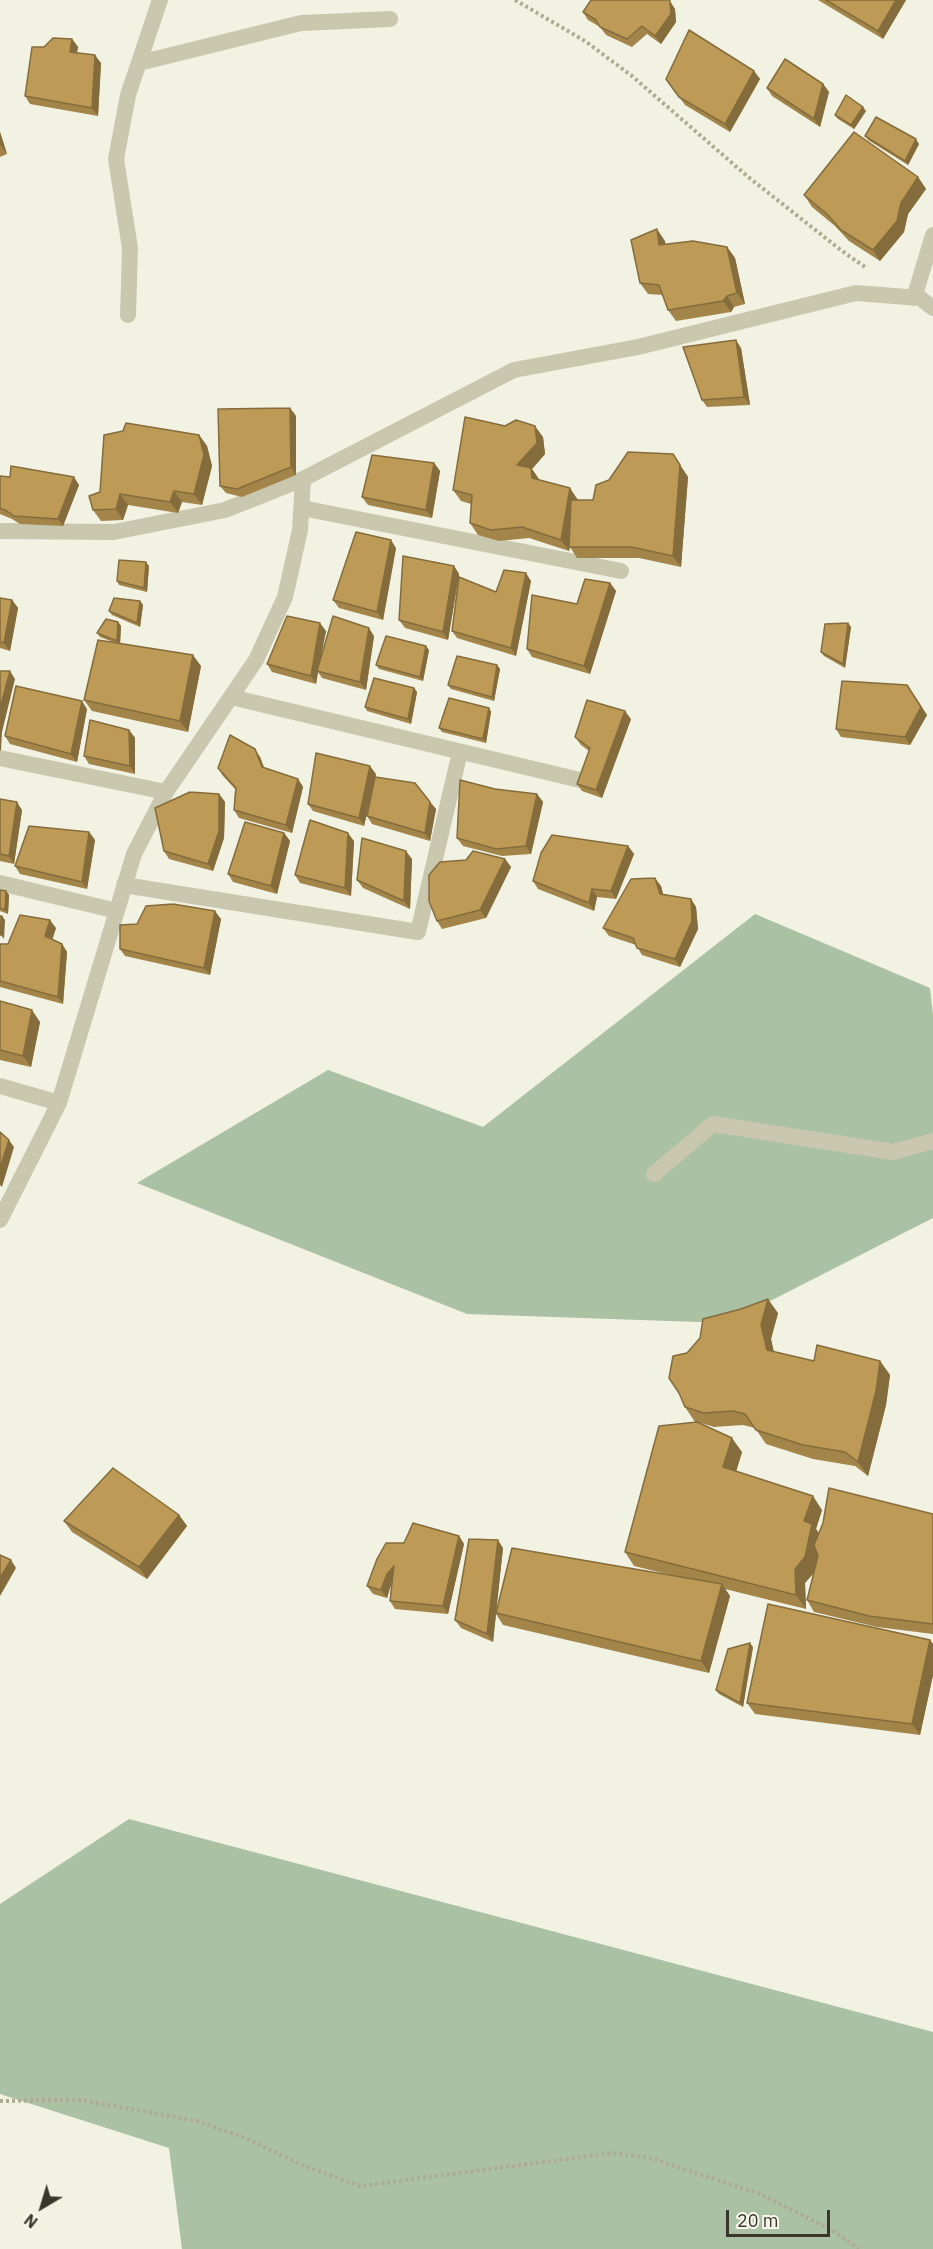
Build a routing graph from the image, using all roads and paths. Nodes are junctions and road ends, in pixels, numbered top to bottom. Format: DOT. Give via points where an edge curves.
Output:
graph roads {
  1 [pos="160,0"];
  2 [pos="515,0"];
  3 [pos="390,19"];
  4 [pos="139,63"];
  5 [pos="933,235"];
  6 [pos="869,269"];
  7 [pos="914,298"];
  8 [pos="933,308"];
  9 [pos="128,315"];
  10 [pos="303,479"];
  11 [pos="302,508"];
  12 [pos="0,531"];
  13 [pos="621,572"];
  14 [pos="231,697"];
  15 [pos="460,752"];
  16 [pos="0,758"];
  17 [pos="580,780"];
  18 [pos="166,792"];
  19 [pos="0,883"];
  20 [pos="124,885"];
  21 [pos="117,911"];
  22 [pos="0,1086"];
  23 [pos="58,1103"];
  24 [pos="933,1141"];
  25 [pos="654,1174"];
  26 [pos="0,1220"];
  27 [pos="0,2101"];
  28 [pos="859,2249"];
  1 -- 4 [label="street"];
  2 -- 6 [label="path" via="585,41 632,76 747,176"];
  3 -- 4 [label="street" via="301,23"];
  4 -- 9 [label="street" via="128,95 116,159 130,248"];
  5 -- 7 [label="street"];
  7 -- 8 [label="street"];
  7 -- 10 [label="street" via="856,293 638,347 514,370"];
  10 -- 11 [label="street"];
  10 -- 12 [label="street" via="225,510 114,532"];
  11 -- 13 [label="street"];
  11 -- 14 [label="street" via="285,597 256,660"];
  14 -- 15 [label="street"];
  14 -- 18 [label="street"];
  15 -- 17 [label="street"];
  15 -- 20 [label="street" via="418,932"];
  16 -- 18 [label="street"];
  18 -- 20 [label="street" via="134,854"];
  19 -- 21 [label="street"];
  20 -- 21 [label="street"];
  21 -- 23 [label="street"];
  22 -- 23 [label="street"];
  23 -- 26 [label="street"];
  24 -- 25 [label="street" via="893,1152 713,1124"];
  27 -- 28 [label="path" via="81,2100 197,2121 360,2186 613,2153 650,2158 760,2194 832,2230"];
}
